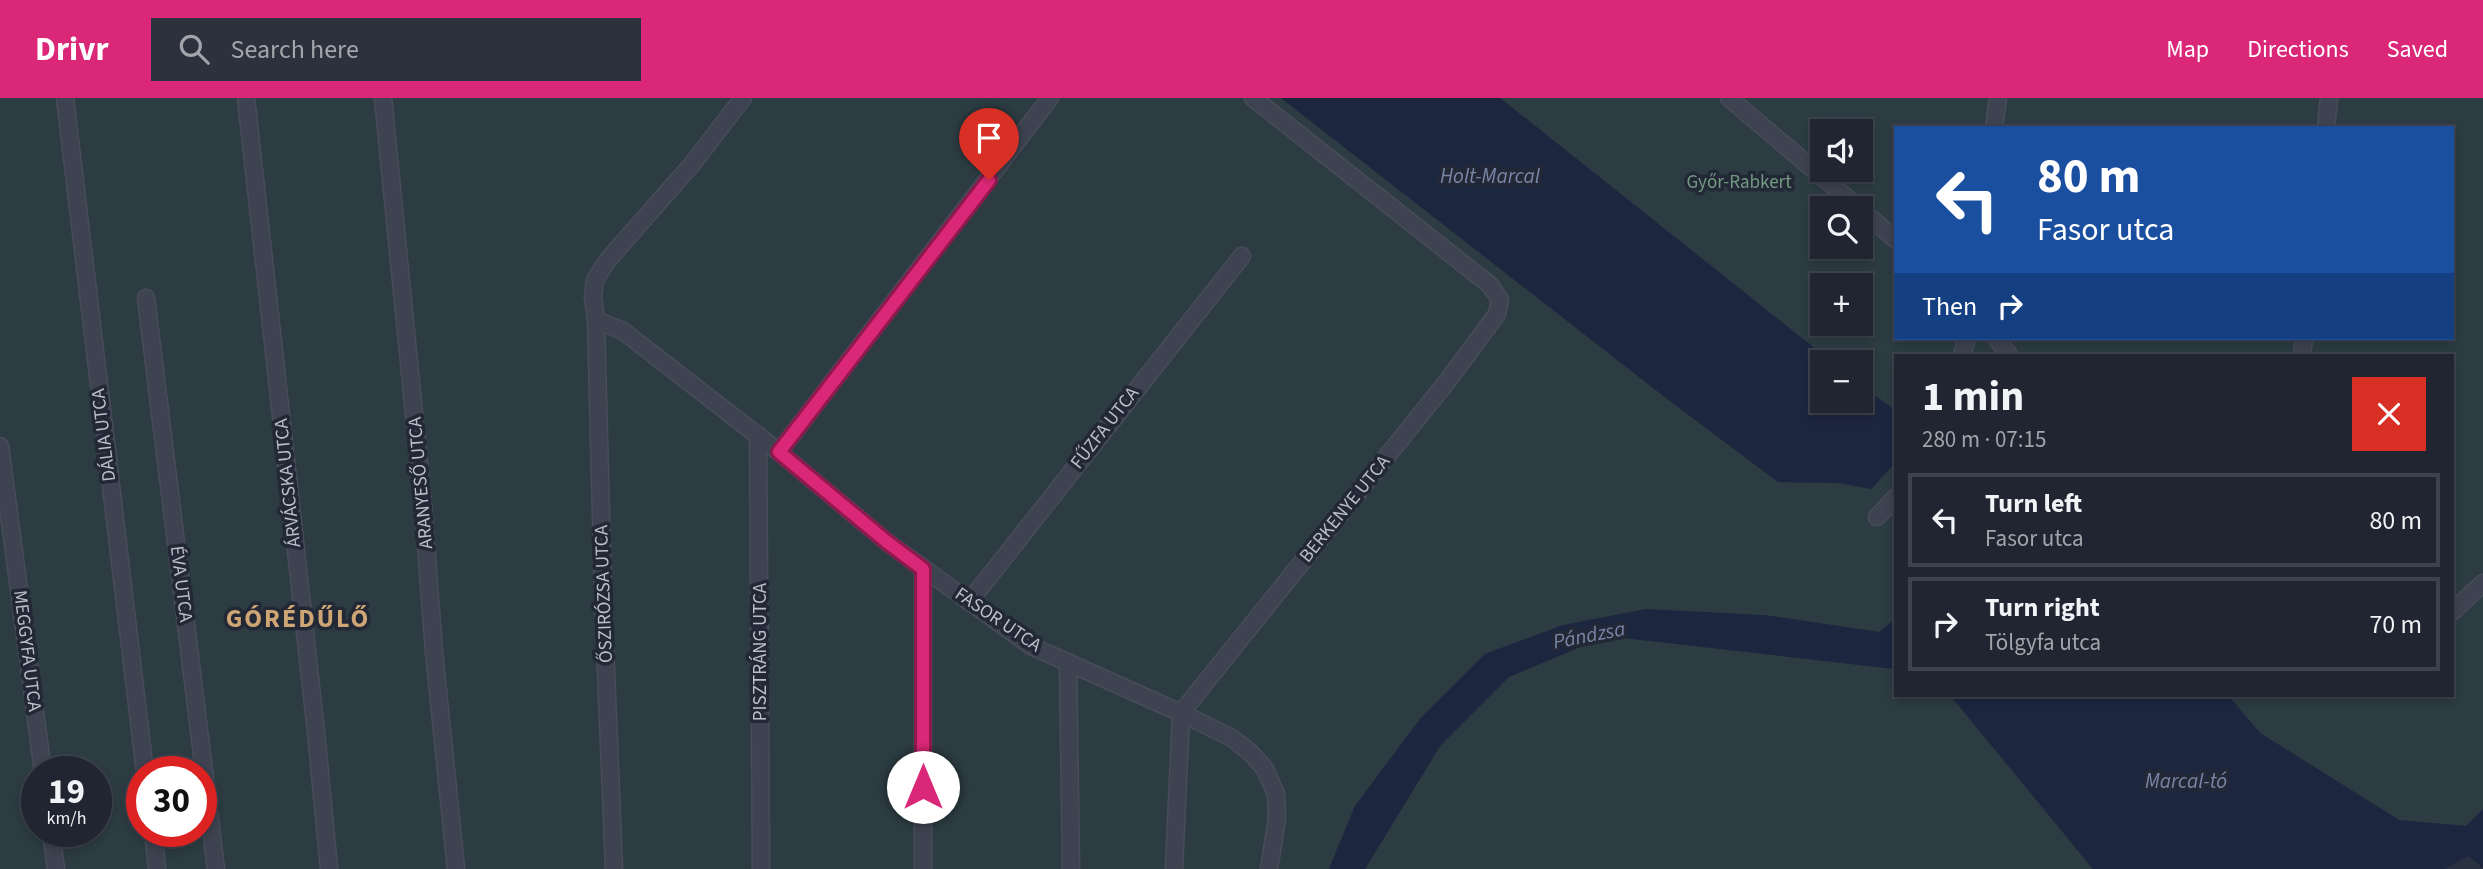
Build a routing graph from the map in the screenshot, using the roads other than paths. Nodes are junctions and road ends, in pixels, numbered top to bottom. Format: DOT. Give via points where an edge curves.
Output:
graph roads {
  1 [pos="65,98"];
  2 [pos="246,98"];
  3 [pos="383,98"];
  4 [pos="743,98"];
  5 [pos="1050,98"];
  6 [pos="1253,98"];
  7 [pos="1997,98"];
  8 [pos="2329,98"];
  9 [pos="1735,100"];
  10 [pos="1994,126"];
  11 [pos="2326,126"];
  12 [pos="1845,196"];
  13 [pos="1873,221"];
  14 [pos="1894,239"];
  15 [pos="1242,256"];
  16 [pos="146,298"];
  17 [pos="596,320"];
  18 [pos="1998,340"];
  19 [pos="2008,354"];
  20 [pos="758,435"];
  21 [pos="0,446"];
  22 [pos="779,452"];
  23 [pos="1894,499"];
  24 [pos="1877,517"];
  25 [pos="923,569"];
  26 [pos="2483,583"];
  27 [pos="969,602"];
  28 [pos="2454,610"];
  29 [pos="1068,662"];
  30 [pos="1181,713"];
  31 [pos="41,756"];
  32 [pos="143,756"];
  33 [pos="53,847"];
  34 [pos="155,847"];
  35 [pos="56,869"];
  36 [pos="157,869"];
  37 [pos="216,869"];
  38 [pos="329,869"];
  39 [pos="456,869"];
  40 [pos="614,869"];
  41 [pos="761,869"];
  42 [pos="923,869"];
  43 [pos="1071,869"];
  44 [pos="1174,869"];
  45 [pos="1269,869"];
  1 -- 32 [label="street, DÁLIA UTCA"];
  2 -- 38 [label="street, ÁRVÁCSKA UTCA"];
  3 -- 39 [label="street, ARANYESŐ UTCA"];
  4 -- 17 [label="street, ŐSZIRÓZSA UTCA" via="607,261 596,280"];
  5 -- 22 [label="street"];
  6 -- 30 [label="street, BERKENYE UTCA" via="1490,285 1500,300 1497,314 1449,379"];
  7 -- 10 [label="street"];
  8 -- 11 [label="street"];
  9 -- 12 [label="street"];
  13 -- 14 [label="street"];
  15 -- 27 [label="street, FŰZFA UTCA"];
  16 -- 37 [label="street, ÉVA UTCA"];
  17 -- 20 [label="street, FASOR UTCA" via="623,331"];
  17 -- 40 [label="street, ŐSZIRÓZSA UTCA"];
  18 -- 19 [label="street"];
  20 -- 22 [label="street, FASOR UTCA"];
  20 -- 41 [label="street, PISZTRÁNG UTCA"];
  21 -- 31 [label="street, MEGGYFA UTCA"];
  22 -- 25 [label="street, FASOR UTCA"];
  23 -- 24 [label="street"];
  25 -- 27 [label="street, FASOR UTCA"];
  25 -- 42 [label="street"];
  26 -- 28 [label="street"];
  27 -- 29 [label="street, FASOR UTCA" via="1031,646"];
  29 -- 30 [label="street, FASOR UTCA"];
  29 -- 43 [label="street"];
  30 -- 44 [label="street"];
  30 -- 45 [label="street, FASOR UTCA" via="1232,738 1265,769 1276,794"];
  33 -- 35 [label="street"];
  34 -- 36 [label="street"];
}
